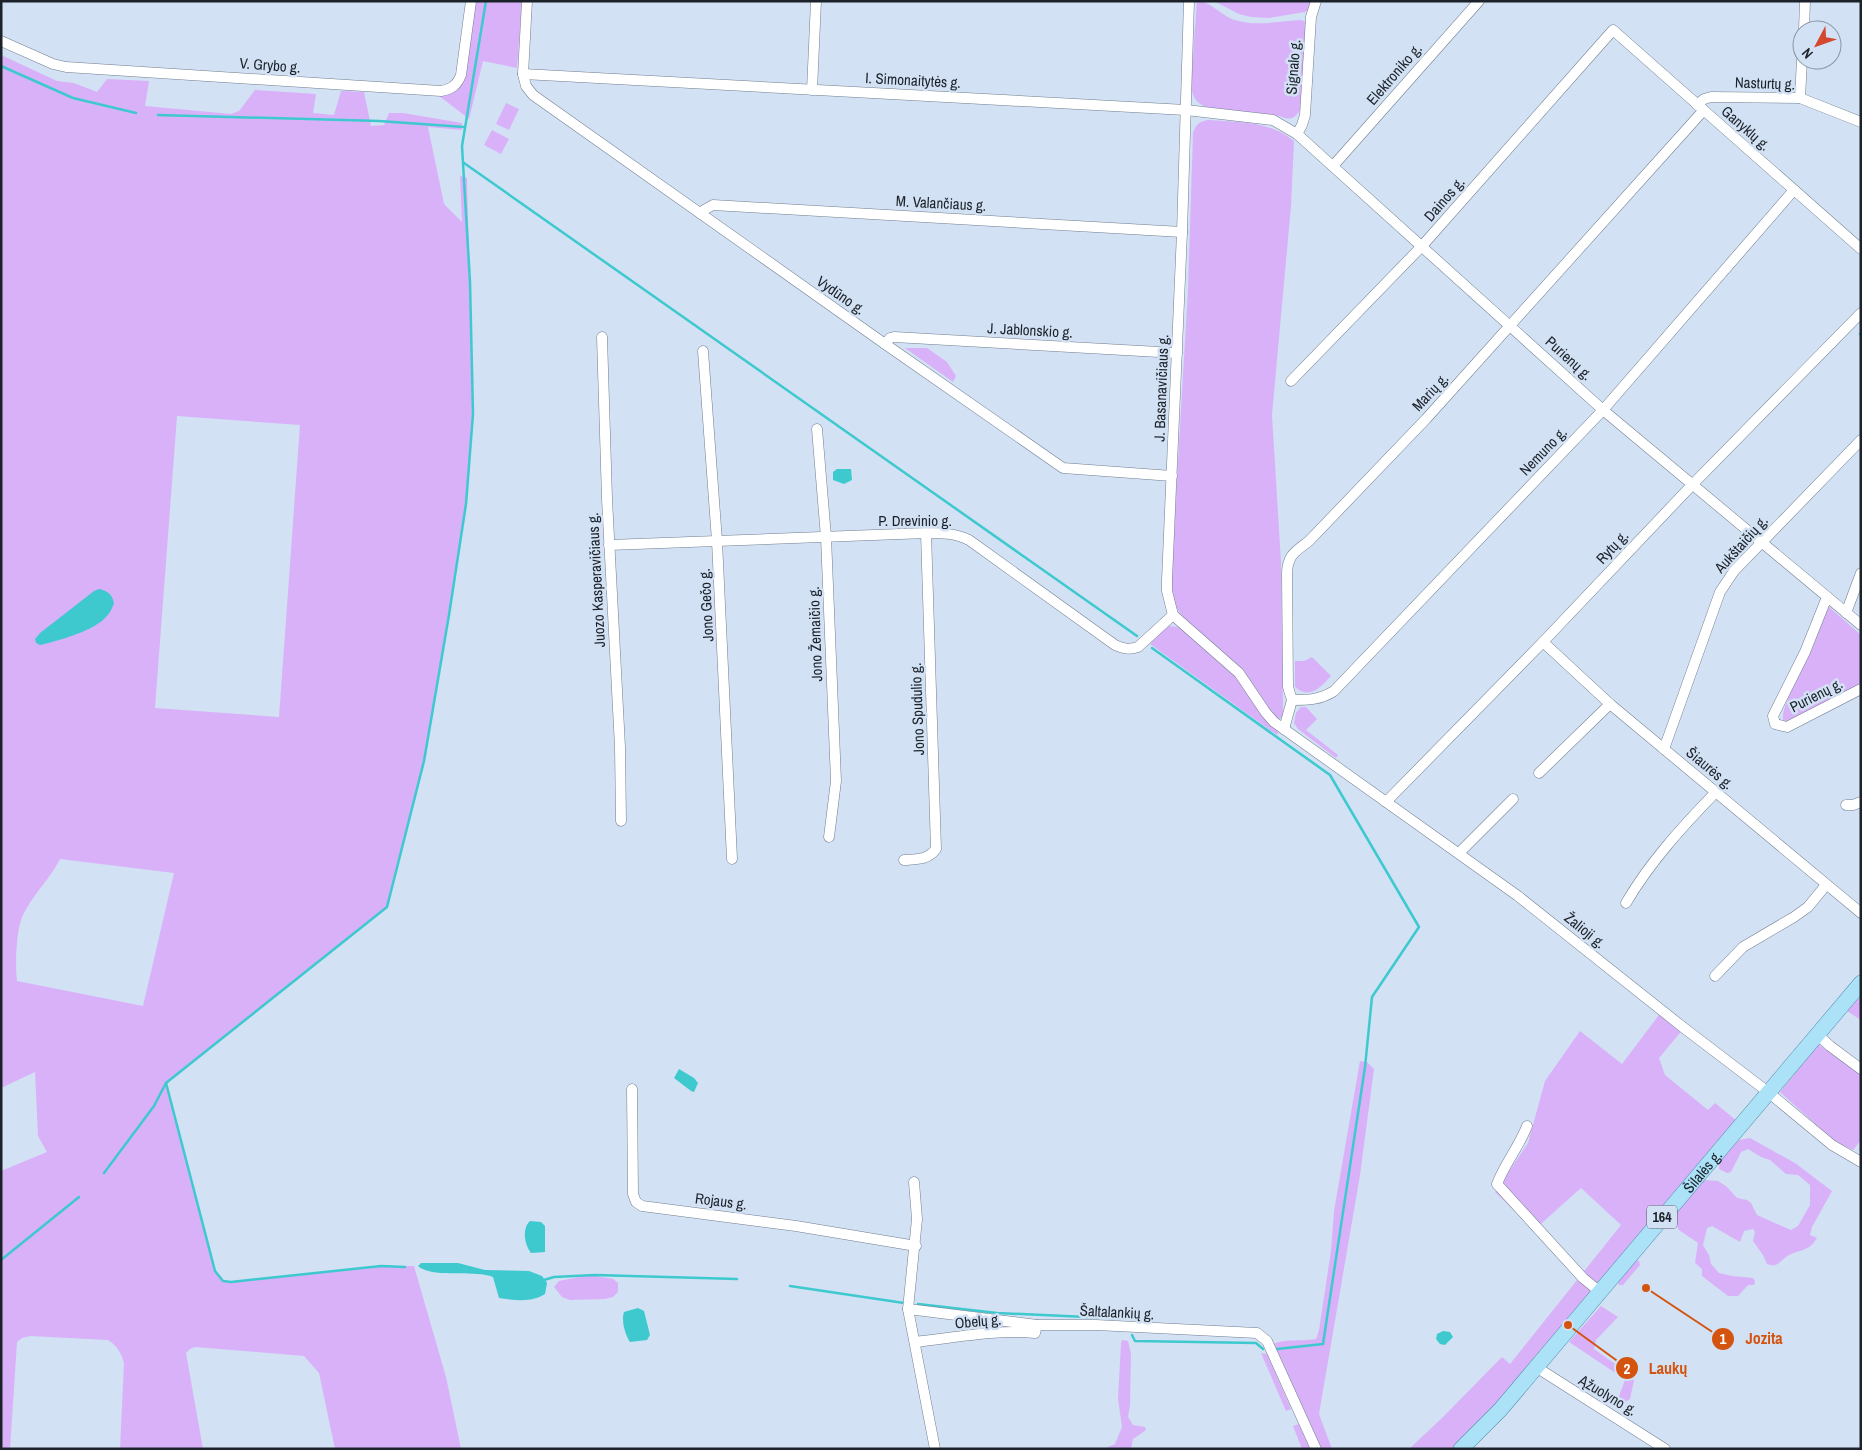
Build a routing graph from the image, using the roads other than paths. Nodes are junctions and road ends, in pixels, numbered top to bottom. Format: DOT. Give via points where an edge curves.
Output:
graph roads {
  1 [pos="471,1"];
  2 [pos="527,1"];
  3 [pos="816,1"];
  4 [pos="1189,1"];
  5 [pos="1316,1"];
  6 [pos="1479,1"];
  7 [pos="1805,1"];
  8 [pos="1804,20"];
  9 [pos="1613,30"];
  10 [pos="1,41"];
  11 [pos="1801,70"];
  12 [pos="523,74"];
  13 [pos="812,90"];
  14 [pos="1800,98"];
  15 [pos="1700,108"];
  16 [pos="1186,110"];
  17 [pos="1861,122"];
  18 [pos="1297,134"];
  19 [pos="1333,166"];
  20 [pos="1794,190"];
  21 [pos="702,214"];
  22 [pos="1182,232"];
  23 [pos="1422,246"];
  24 [pos="1861,249"];
  25 [pos="1860,314"];
  26 [pos="1511,326"];
  27 [pos="602,337"];
  28 [pos="885,344"];
  29 [pos="703,351"];
  30 [pos="1177,353"];
  31 [pos="1291,381"];
  32 [pos="1603,410"];
  33 [pos="817,429"];
  34 [pos="1861,440"];
  35 [pos="1172,476"];
  36 [pos="1692,485"];
  37 [pos="926,533"];
  38 [pos="826,537"];
  39 [pos="717,541"];
  40 [pos="1762,542"];
  41 [pos="609,545"];
  42 [pos="1861,573"];
  43 [pos="1827,597"];
  44 [pos="1846,612"];
  45 [pos="1172,615"];
  46 [pos="1861,625"];
  47 [pos="1543,642"];
  48 [pos="1861,689"];
  49 [pos="1292,700"];
  50 [pos="1610,704"];
  51 [pos="1284,729"];
  52 [pos="1664,749"];
  53 [pos="1539,773"];
  54 [pos="1715,793"];
  55 [pos="1513,799"];
  56 [pos="1386,802"];
  57 [pos="1861,802"];
  58 [pos="1846,805"];
  59 [pos="621,821"];
  60 [pos="829,837"];
  61 [pos="1459,853"];
  62 [pos="732,859"];
  63 [pos="904,860"];
  64 [pos="1826,885"];
  65 [pos="1626,903"];
  66 [pos="1861,913"];
  67 [pos="1715,976"];
  68 [pos="1861,983"];
  69 [pos="1817,1034"];
  70 [pos="1861,1069"];
  71 [pos="632,1089"];
  72 [pos="1768,1092"];
  73 [pos="1526,1126"];
  74 [pos="1861,1162"];
  75 [pos="914,1182"];
  76 [pos="916,1246"];
  77 [pos="1600,1292"];
  78 [pos="908,1309"];
  79 [pos="1037,1325"];
  80 [pos="915,1342"];
  81 [pos="1536,1367"];
  82 [pos="935,1449"];
  83 [pos="1316,1449"];
  84 [pos="1461,1449"];
  85 [pos="1665,1449"];
  1 -- 10 [label="street, V. Grybo g." via="461,75 457,84 441,91 66,67"];
  2 -- 12 [label="street"];
  3 -- 13 [label="street"];
  4 -- 16 [label="street, J. Basanavičiaus g."];
  5 -- 18 [label="street, Signalo g." via="1311,17 1305,115"];
  6 -- 19 [label="street, Elektroniko g."];
  7 -- 8 [label="street"];
  9 -- 15 [label="street, Ganyklų g."];
  9 -- 23 [label="street, Dainos g."];
  11 -- 14 [label="street"];
  12 -- 13 [label="street, I. Simonaitytės g."];
  12 -- 21 [label="street, Vydūno g." via="533,95"];
  13 -- 16 [label="street, I. Simonaitytės g."];
  14 -- 15 [label="street, Nasturtų g." via="1712,97 1704,99"];
  14 -- 17 [label="street, Nasturtų g."];
  15 -- 20 [label="street, Ganyklų g."];
  15 -- 26 [label="street, Marių g."];
  16 -- 18 [label="street, I. Simonaitytės g." via="1274,120"];
  16 -- 22 [label="street, J. Basanavičiaus g."];
  18 -- 19 [label="street, Purienų g."];
  19 -- 23 [label="street, Purienų g."];
  20 -- 24 [label="street, Ganyklų g."];
  20 -- 32 [label="street, Nemuno g."];
  21 -- 22 [label="street, M. Valančiaus g." via="713,205"];
  21 -- 28 [label="street, Vydūno g."];
  22 -- 30 [label="street, J. Basanavičiaus g."];
  23 -- 26 [label="street, Purienų g."];
  23 -- 31 [label="street, Dainos g."];
  25 -- 36 [label="street, Rytų g."];
  26 -- 32 [label="street, Purienų g."];
  26 -- 49 [label="street, Marių g." via="1426,419 1291,555 1287,563 1288,687"];
  27 -- 41 [label="street, Juozo Kasperavičiaus g."];
  28 -- 30 [label="street, J. Jablonskio g." via="894,337"];
  28 -- 35 [label="street, Vydūno g." via="1063,468"];
  29 -- 39 [label="street, Jono Gečo g."];
  30 -- 35 [label="street, J. Basanavičiaus g."];
  32 -- 36 [label="street, Purienų g."];
  32 -- 49 [label="street, Nemuno g." via="1334,691 1316,700"];
  33 -- 38 [label="street, Jono Žemaičio g."];
  34 -- 40 [label="street, Aukštaičių g."];
  35 -- 45 [label="street, J. Basanavičiaus g." via="1167,591"];
  36 -- 40 [label="street, Purienų g."];
  36 -- 47 [label="street, Rytų g."];
  37 -- 38 [label="street, P. Drevinio g."];
  37 -- 45 [label="street, P. Drevinio g." via="960,535 969,540 1122,648 1138,647"];
  37 -- 63 [label="street, Jono Spudulio g." via="936,849 924,858"];
  38 -- 39 [label="street, P. Drevinio g."];
  38 -- 60 [label="street, Jono Žemaičio g." via="836,781"];
  39 -- 41 [label="street, P. Drevinio g."];
  39 -- 62 [label="street, Jono Gečo g."];
  40 -- 43 [label="street, Purienų g."];
  40 -- 52 [label="street, Aukštaičių g." via="1734,571 1720,592"];
  41 -- 59 [label="street, Juozo Kasperavičiaus g."];
  42 -- 44 [label="street"];
  43 -- 44 [label="street, Purienų g."];
  43 -- 48 [label="street, Purienų g." via="1805,652 1773,716 1775,724 1787,727"];
  44 -- 46 [label="street, Purienų g."];
  45 -- 51 [label="street" via="1239,673 1266,714"];
  47 -- 50 [label="street, Šiaurės g."];
  47 -- 56 [label="street, Rytų g."];
  49 -- 51 [label="street, Marių g."];
  50 -- 52 [label="street, Šiaurės g."];
  50 -- 53 [label="street"];
  51 -- 56 [label="street, Žalioji g."];
  52 -- 54 [label="street, Šiaurės g."];
  54 -- 64 [label="street, Šiaurės g."];
  54 -- 65 [label="street" via="1657,857"];
  55 -- 61 [label="street"];
  56 -- 61 [label="street, Žalioji g."];
  57 -- 58 [label="street"];
  61 -- 72 [label="street, Žalioji g."];
  64 -- 66 [label="street, Šiaurės g."];
  64 -- 67 [label="street" via="1808,907 1743,947"];
  68 -- 69 [label="main road, Šilalės g. / 164"];
  69 -- 70 [label="street"];
  69 -- 72 [label="main road, Šilalės g. / 164"];
  71 -- 76 [label="street, Rojaus g." via="633,1194 642,1206"];
  72 -- 74 [label="street, Žalioji g." via="1832,1145"];
  72 -- 77 [label="main road, Šilalės g. / 164"];
  73 -- 77 [label="street" via="1497,1184 1583,1278"];
  75 -- 76 [label="street" via="918,1218"];
  76 -- 78 [label="street"];
  77 -- 81 [label="main road, Šilalės g. / 164"];
  78 -- 79 [label="street, Šaltalankių g."];
  78 -- 80 [label="street"];
  79 -- 80 [label="street, Obelų g." via="1036,1333"];
  79 -- 83 [label="street, Šaltalankių g." via="1257,1333 1268,1341"];
  80 -- 82 [label="street"];
  81 -- 84 [label="main road, Šilalės g. / 164"];
  81 -- 85 [label="street, Ąžuolyno g."];
}
